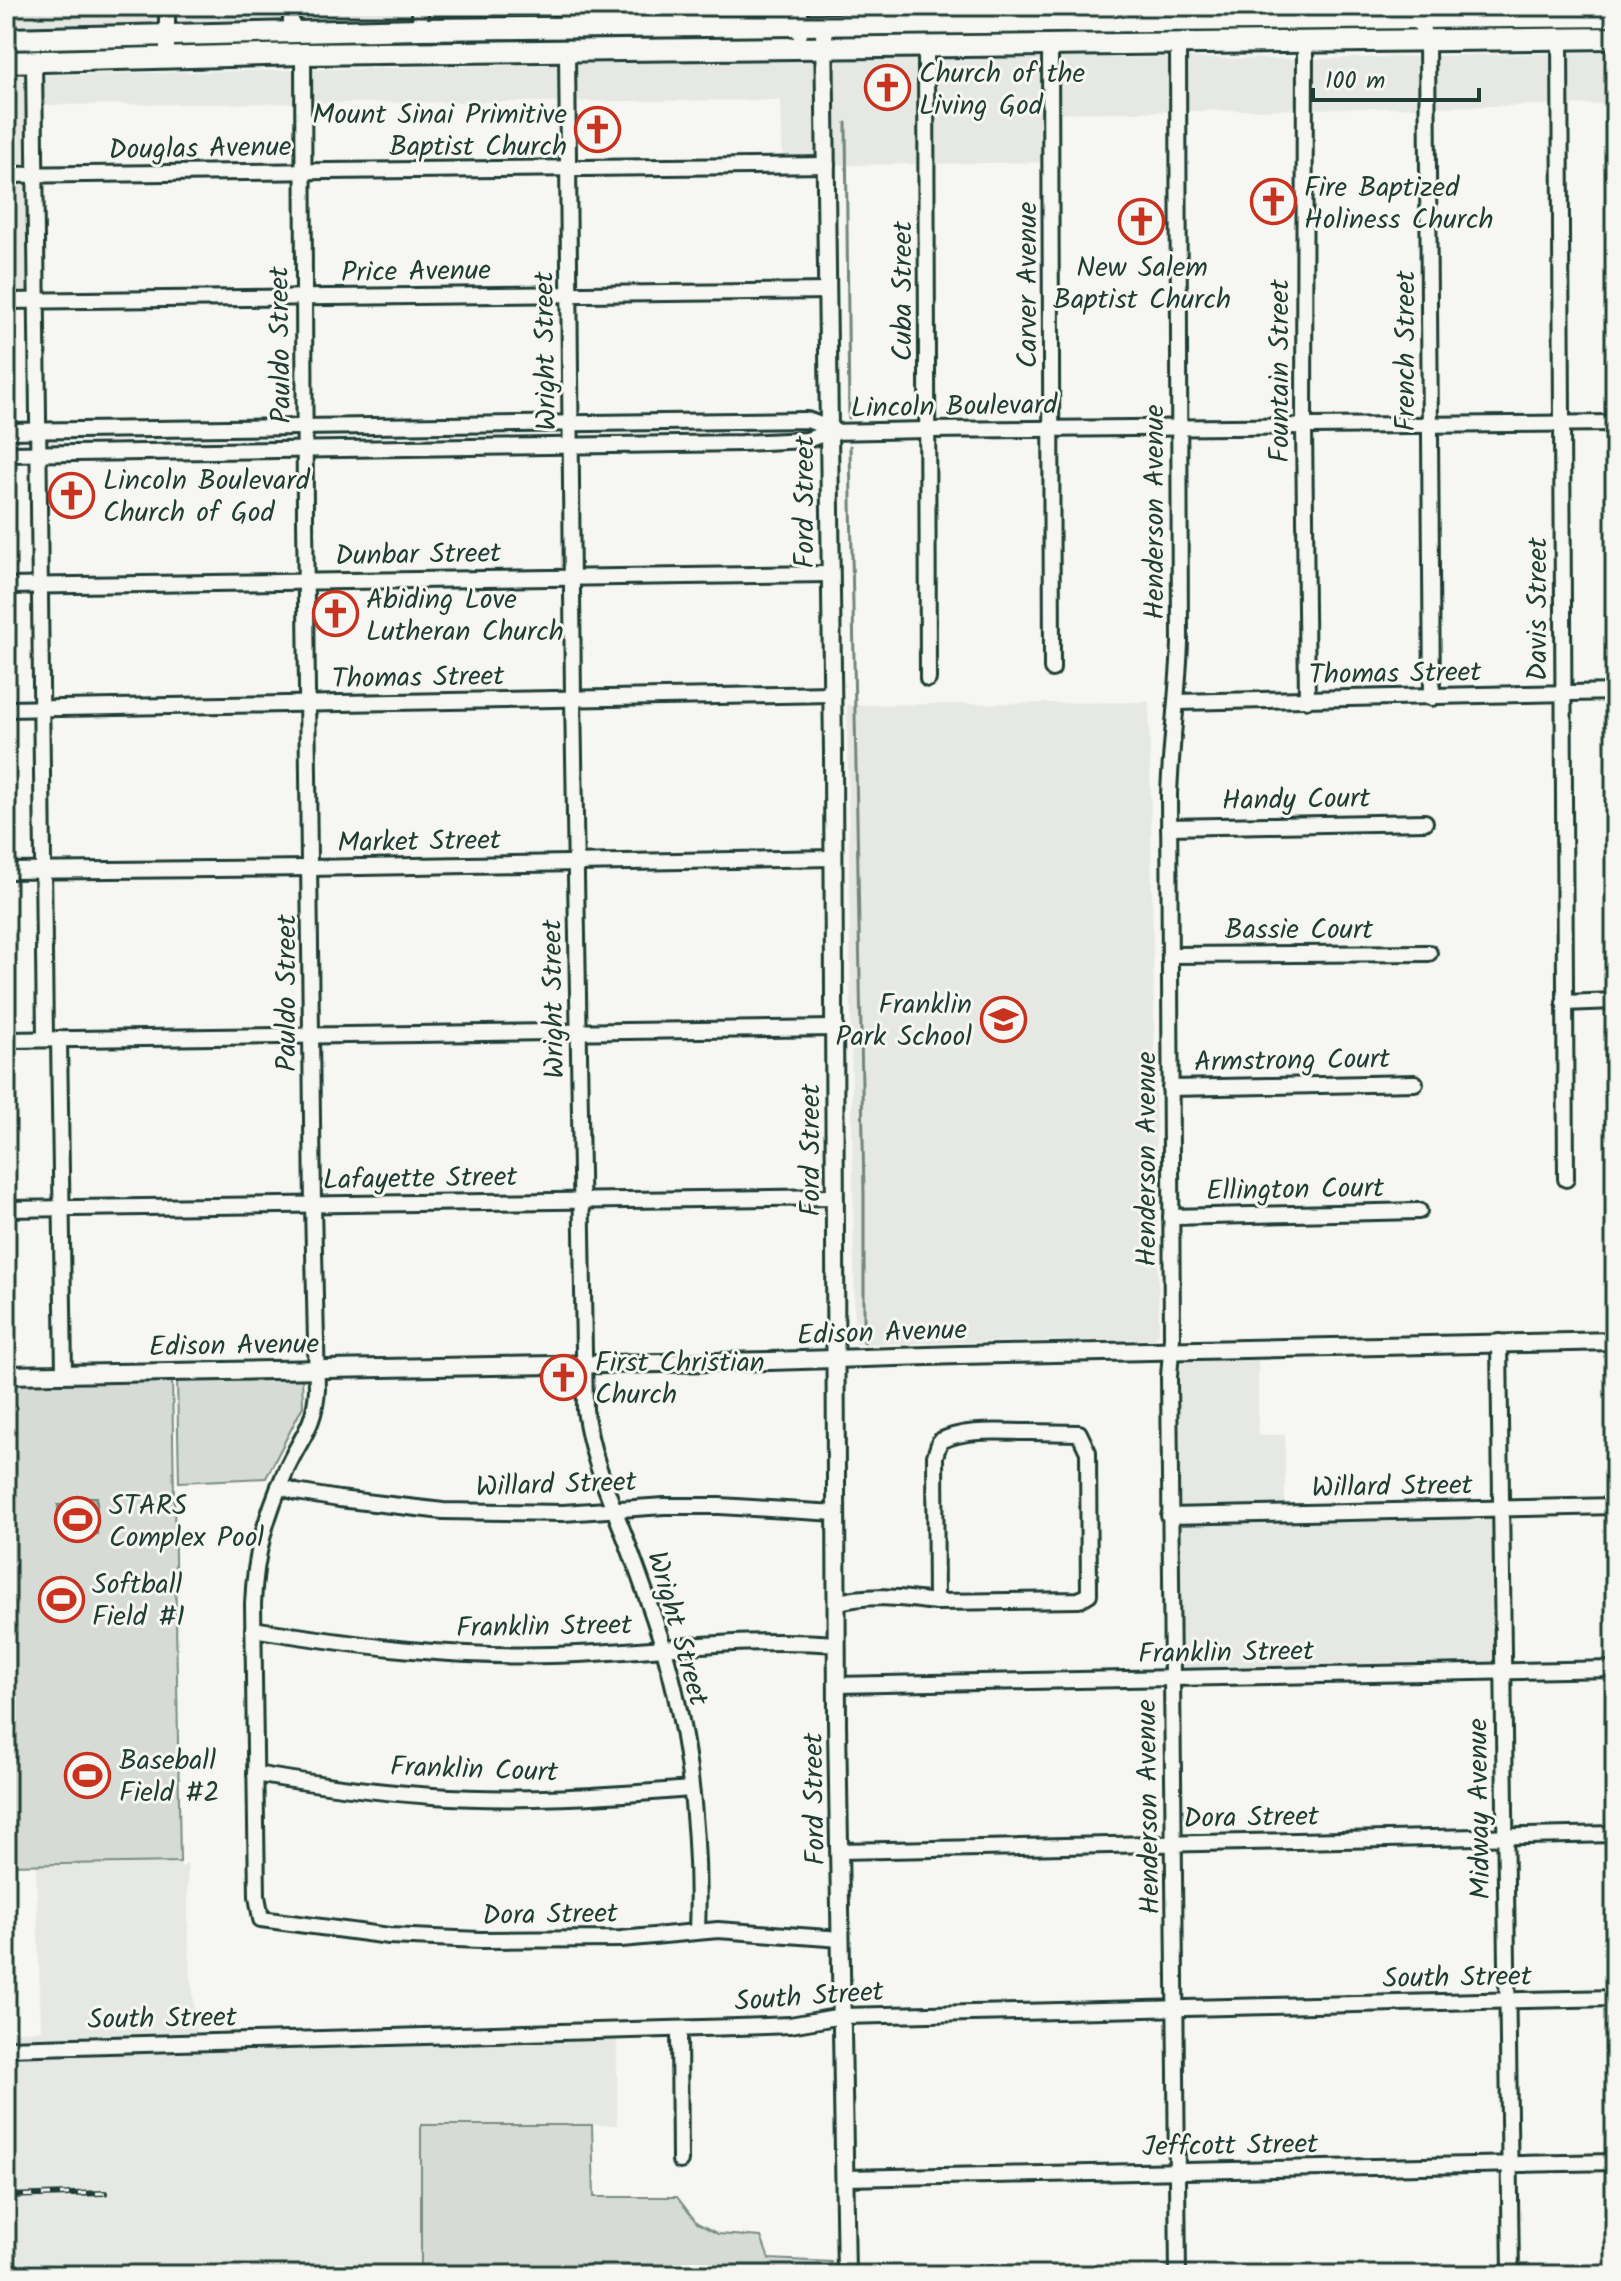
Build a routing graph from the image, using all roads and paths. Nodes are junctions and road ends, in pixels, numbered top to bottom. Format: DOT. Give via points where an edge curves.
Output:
graph roads {
  1 [pos="167,6"];
  2 [pos="291,6"];
  3 [pos="420,6"];
  4 [pos="566,6"];
  5 [pos="1418,12"];
  6 [pos="1283,13"];
  7 [pos="1163,14"];
  8 [pos="692,16"];
  9 [pos="800,16"];
  10 [pos="1615,16"];
  11 [pos="824,25"];
  12 [pos="566,27"];
  13 [pos="589,27"];
  14 [pos="420,29"];
  15 [pos="291,31"];
  16 [pos="167,34"];
  17 [pos="1615,38"];
  18 [pos="6,39"];
  19 [pos="1560,39"];
  20 [pos="1427,41"];
  21 [pos="1305,42"];
  22 [pos="1178,43"];
  23 [pos="1141,44"];
  24 [pos="1050,45"];
  25 [pos="926,46"];
  26 [pos="825,47"];
  27 [pos="800,48"];
  28 [pos="567,50"];
  29 [pos="303,54"];
  30 [pos="327,54"];
  31 [pos="167,57"];
  32 [pos="34,61"];
  33 [pos="6,62"];
  34 [pos="827,165"];
  35 [pos="568,168"];
  36 [pos="303,172"];
  37 [pos="6,175"];
  38 [pos="36,175"];
  39 [pos="828,291"];
  40 [pos="570,294"];
  41 [pos="305,297"];
  42 [pos="37,300"];
  43 [pos="6,301"];
  44 [pos="571,423"];
  45 [pos="1561,423"];
  46 [pos="1615,423"];
  47 [pos="1431,424"];
  48 [pos="1304,426"];
  49 [pos="306,427"];
  50 [pos="1179,429"];
  51 [pos="38,430"];
  52 [pos="829,430"];
  53 [pos="927,430"];
  54 [pos="1052,430"];
  55 [pos="6,431"];
  56 [pos="571,446"];
  57 [pos="306,449"];
  58 [pos="6,454"];
  59 [pos="38,454"];
  60 [pos="830,574"];
  61 [pos="572,577"];
  62 [pos="306,580"];
  63 [pos="40,585"];
  64 [pos="6,586"];
  65 [pos="1052,669"];
  66 [pos="928,679"];
  67 [pos="1615,692"];
  68 [pos="1562,693"];
  69 [pos="832,694"];
  70 [pos="573,698"];
  71 [pos="1432,698"];
  72 [pos="1307,700"];
  73 [pos="1177,702"];
  74 [pos="308,704"];
  75 [pos="6,709"];
  76 [pos="42,709"];
  77 [pos="1425,822"];
  78 [pos="1169,827"];
  79 [pos="833,858"];
  80 [pos="576,863"];
  81 [pos="309,868"];
  82 [pos="43,870"];
  83 [pos="6,871"];
  84 [pos="1429,953"];
  85 [pos="1170,955"];
  86 [pos="1615,1001"];
  87 [pos="1564,1003"];
  88 [pos="834,1028"];
  89 [pos="579,1031"];
  90 [pos="311,1035"];
  91 [pos="52,1039"];
  92 [pos="6,1040"];
  93 [pos="1415,1083"];
  94 [pos="1170,1088"];
  95 [pos="1566,1179"];
  96 [pos="835,1197"];
  97 [pos="581,1200"];
  98 [pos="313,1205"];
  99 [pos="62,1208"];
  100 [pos="6,1209"];
  101 [pos="1419,1211"];
  102 [pos="1171,1217"];
  103 [pos="1615,1341"];
  104 [pos="1499,1342"];
  105 [pos="1169,1351"];
  106 [pos="835,1359"];
  107 [pos="584,1364"];
  108 [pos="315,1368"];
  109 [pos="64,1373"];
  110 [pos="6,1375"];
  111 [pos="279,1486"];
  112 [pos="1615,1506"];
  113 [pos="1501,1508"];
  114 [pos="615,1510"];
  115 [pos="836,1513"];
  116 [pos="1169,1516"];
  117 [pos="936,1602"];
  118 [pos="836,1603"];
  119 [pos="253,1629"];
  120 [pos="837,1644"];
  121 [pos="664,1648"];
  122 [pos="1615,1669"];
  123 [pos="1502,1671"];
  124 [pos="1171,1677"];
  125 [pos="837,1685"];
  126 [pos="255,1774"];
  127 [pos="691,1789"];
  128 [pos="1615,1834"];
  129 [pos="1504,1836"];
  130 [pos="1173,1843"];
  131 [pos="840,1851"];
  132 [pos="261,1919"];
  133 [pos="697,1931"];
  134 [pos="841,1939"];
  135 [pos="1615,1998"];
  136 [pos="1506,2001"];
  137 [pos="1175,2008"];
  138 [pos="842,2016"];
  139 [pos="679,2029"];
  140 [pos="6,2048"];
  141 [pos="680,2161"];
  142 [pos="1615,2162"];
  143 [pos="1508,2164"];
  144 [pos="1177,2171"];
  145 [pos="845,2178"];
  146 [pos="846,2275"];
  147 [pos="1178,2275"];
  148 [pos="1511,2275"];
  1 -- 16 [label="street"];
  2 -- 15 [label="street"];
  3 -- 14 [label="street"];
  4 -- 12 [label="street"];
  5 -- 6 [label="main road" via="1381,19"];
  5 -- 10 [label="main road"];
  5 -- 20 [label="street, French Street"];
  6 -- 7 [label="main road"];
  7 -- 11 [label="main road"];
  7 -- 23 [label="main road" via="1157,32"];
  8 -- 9 [label="main road"];
  8 -- 13 [label="main road"];
  9 -- 11 [label="main road"];
  9 -- 27 [label="street"];
  11 -- 26 [label="street, Ford Street"];
  12 -- 13 [label="main road"];
  12 -- 14 [label="main road"];
  13 -- 28 [label="main road"];
  14 -- 15 [label="main road"];
  14 -- 30 [label="main road" via="412,39 354,43"];
  15 -- 16 [label="main road"];
  16 -- 18 [label="main road"];
  16 -- 31 [label="street"];
  17 -- 19 [label="main road"];
  19 -- 20 [label="main road"];
  19 -- 45 [label="street, Davis Street"];
  20 -- 21 [label="main road"];
  20 -- 47 [label="street, French Street"];
  21 -- 22 [label="main road"];
  21 -- 48 [label="street, Fountain Street"];
  22 -- 23 [label="main road"];
  22 -- 50 [label="street, Henderson Avenue"];
  23 -- 24 [label="main road"];
  24 -- 25 [label="main road"];
  24 -- 54 [label="street, Carver Avenue"];
  25 -- 26 [label="main road"];
  25 -- 53 [label="street, Cuba Street"];
  26 -- 27 [label="main road"];
  26 -- 34 [label="street, Ford Street"];
  27 -- 28 [label="main road"];
  28 -- 30 [label="main road"];
  28 -- 35 [label="street, Wright Street"];
  29 -- 30 [label="main road"];
  29 -- 31 [label="main road"];
  29 -- 36 [label="street, Pauldo Street"];
  31 -- 32 [label="main road"];
  32 -- 33 [label="main road"];
  32 -- 38 [label="street"];
  34 -- 35 [label="street, Douglas Avenue"];
  34 -- 39 [label="street, Ford Street"];
  35 -- 36 [label="street, Douglas Avenue"];
  35 -- 40 [label="street, Wright Street"];
  36 -- 38 [label="street, Douglas Avenue"];
  36 -- 41 [label="street, Pauldo Street"];
  37 -- 38 [label="street, Douglas Avenue"];
  38 -- 42 [label="street"];
  39 -- 40 [label="street, Price Avenue"];
  39 -- 52 [label="street, Ford Street"];
  40 -- 41 [label="street, Price Avenue"];
  40 -- 44 [label="street, Wright Street"];
  41 -- 42 [label="street, Price Avenue"];
  41 -- 49 [label="street, Pauldo Street"];
  42 -- 43 [label="street, Price Avenue"];
  42 -- 51 [label="street"];
  44 -- 49 [label="street, Lincoln Boulevard"];
  44 -- 52 [label="street, Lincoln Boulevard" via="807,420"];
  44 -- 56 [label="street, Wright Street"];
  45 -- 46 [label="street, Lincoln Boulevard"];
  45 -- 47 [label="street, Lincoln Boulevard"];
  45 -- 68 [label="street, Davis Street"];
  47 -- 48 [label="street, Lincoln Boulevard"];
  47 -- 71 [label="street, French Street"];
  48 -- 50 [label="street, Lincoln Boulevard"];
  48 -- 72 [label="street, Fountain Street"];
  49 -- 51 [label="street, Lincoln Boulevard"];
  49 -- 57 [label="street, Pauldo Street"];
  50 -- 54 [label="street, Lincoln Boulevard"];
  50 -- 73 [label="street, Henderson Avenue"];
  51 -- 55 [label="street, Lincoln Boulevard"];
  51 -- 59 [label="street"];
  52 -- 53 [label="street, Lincoln Boulevard"];
  52 -- 56 [label="street, Lincoln Boulevard" via="807,440"];
  52 -- 60 [label="street, Ford Street"];
  53 -- 54 [label="street, Lincoln Boulevard"];
  53 -- 66 [label="street, Cuba Street"];
  54 -- 65 [label="street, Carver Avenue"];
  56 -- 57 [label="street, Lincoln Boulevard"];
  56 -- 61 [label="street, Wright Street"];
  57 -- 59 [label="street, Lincoln Boulevard"];
  57 -- 62 [label="street, Pauldo Street"];
  58 -- 59 [label="street, Lincoln Boulevard"];
  59 -- 63 [label="street"];
  60 -- 61 [label="street, Dunbar Street"];
  60 -- 69 [label="street, Ford Street"];
  61 -- 62 [label="street, Dunbar Street"];
  61 -- 70 [label="street, Wright Street"];
  62 -- 63 [label="street, Dunbar Street"];
  62 -- 74 [label="street, Pauldo Street"];
  63 -- 64 [label="street, Dunbar Street"];
  63 -- 76 [label="street"];
  67 -- 68 [label="street, Thomas Street"];
  68 -- 71 [label="street, Thomas Street"];
  68 -- 87 [label="street, Davis Street"];
  69 -- 70 [label="street, Thomas Street"];
  69 -- 79 [label="street, Ford Street"];
  70 -- 74 [label="street, Thomas Street"];
  70 -- 80 [label="street, Wright Street"];
  71 -- 72 [label="street, Thomas Street"];
  72 -- 73 [label="street, Thomas Street"];
  73 -- 78 [label="street, Henderson Avenue"];
  74 -- 76 [label="street, Thomas Street"];
  74 -- 81 [label="street, Pauldo Street"];
  75 -- 76 [label="street, Thomas Street"];
  76 -- 82 [label="street"];
  77 -- 78 [label="street, Handy Court"];
  78 -- 85 [label="street, Henderson Avenue"];
  79 -- 80 [label="street, Market Street"];
  79 -- 88 [label="street, Ford Street"];
  80 -- 81 [label="street, Market Street"];
  80 -- 89 [label="street, Wright Street"];
  81 -- 82 [label="street, Market Street"];
  81 -- 90 [label="street, Pauldo Street"];
  82 -- 83 [label="street, Market Street"];
  82 -- 91 [label="street"];
  84 -- 85 [label="street, Bassie Court"];
  85 -- 94 [label="street, Henderson Avenue"];
  86 -- 87 [label="street"];
  87 -- 95 [label="street, Davis Street"];
  88 -- 89 [label="street"];
  88 -- 96 [label="street, Ford Street"];
  89 -- 90 [label="street"];
  89 -- 97 [label="street, Wright Street"];
  90 -- 91 [label="street"];
  90 -- 98 [label="street, Pauldo Street"];
  91 -- 92 [label="street"];
  91 -- 99 [label="street"];
  93 -- 94 [label="street, Armstrong Court"];
  94 -- 102 [label="street, Henderson Avenue"];
  96 -- 97 [label="street, Lafayette Street"];
  96 -- 106 [label="street, Ford Street"];
  97 -- 98 [label="street, Lafayette Street"];
  97 -- 107 [label="street, Wright Street"];
  98 -- 99 [label="street, Lafayette Street"];
  98 -- 108 [label="street, Pauldo Street"];
  99 -- 100 [label="street, Lafayette Street"];
  99 -- 109 [label="street"];
  101 -- 102 [label="street, Ellington Court"];
  102 -- 105 [label="street, Henderson Avenue"];
  103 -- 104 [label="street, Edison Avenue"];
  104 -- 105 [label="street, Edison Avenue"];
  104 -- 113 [label="street, Midway Avenue"];
  105 -- 106 [label="street, Edison Avenue"];
  105 -- 116 [label="street, Henderson Avenue"];
  106 -- 107 [label="street, Edison Avenue"];
  106 -- 115 [label="street, Ford Street"];
  107 -- 108 [label="street, Edison Avenue"];
  107 -- 114 [label="street, Wright Street" via="588,1434"];
  108 -- 109 [label="street, Edison Avenue"];
  108 -- 111 [label="street, Pauldo Street" via="313,1419"];
  109 -- 110 [label="street, Edison Avenue"];
  111 -- 114 [label="street, Willard Street" via="443,1511"];
  111 -- 119 [label="street, Pauldo Street" via="255,1567"];
  112 -- 113 [label="street, Willard Street"];
  113 -- 116 [label="street, Willard Street"];
  113 -- 123 [label="street, Midway Avenue"];
  114 -- 115 [label="street, Willard Street" via="720,1506"];
  114 -- 121 [label="street, Wright Street"];
  115 -- 118 [label="street, Ford Street"];
  116 -- 124 [label="street, Henderson Avenue"];
  117 -- 117 [label="street" via="1079,1600 1089,1594 1088,1452 1079,1433 969,1433 940,1441 935,1456"];
  117 -- 118 [label="street" via="855,1597"];
  118 -- 120 [label="street, Ford Street"];
  119 -- 121 [label="street, Franklin Street" via="441,1653 549,1655"];
  119 -- 126 [label="street, Pauldo Street"];
  120 -- 121 [label="street, Franklin Street" via="747,1642"];
  120 -- 125 [label="street, Ford Street"];
  121 -- 127 [label="street, Wright Street"];
  122 -- 123 [label="street, Franklin Street"];
  123 -- 124 [label="street, Franklin Street"];
  123 -- 129 [label="street, Midway Avenue"];
  124 -- 125 [label="street, Franklin Street"];
  124 -- 130 [label="street, Henderson Avenue"];
  125 -- 131 [label="street, Ford Street"];
  126 -- 127 [label="street, Franklin Court" via="432,1796 575,1797"];
  126 -- 132 [label="street, Pauldo Street"];
  127 -- 133 [label="street, Wright Street" via="698,1852"];
  128 -- 129 [label="street, Dora Street"];
  129 -- 130 [label="street, Dora Street"];
  129 -- 136 [label="street, Midway Avenue"];
  130 -- 131 [label="street, Dora Street"];
  130 -- 137 [label="street, Henderson Avenue"];
  131 -- 134 [label="street, Ford Street"];
  132 -- 133 [label="street, Dora Street" via="389,1936 480,1940 621,1939"];
  133 -- 134 [label="street, Dora Street"];
  134 -- 138 [label="street, Ford Street"];
  135 -- 136 [label="street, South Street"];
  136 -- 137 [label="street, South Street"];
  136 -- 143 [label="street, Midway Avenue"];
  137 -- 138 [label="street, South Street"];
  137 -- 144 [label="street, Henderson Avenue"];
  138 -- 139 [label="street, South Street" via="790,2025"];
  138 -- 145 [label="street, Ford Street"];
  139 -- 140 [label="street, South Street"];
  139 -- 141 [label="street"];
  142 -- 143 [label="street, Jeffcott Street"];
  143 -- 144 [label="street, Jeffcott Street"];
  143 -- 148 [label="street, Midway Avenue"];
  144 -- 145 [label="street, Jeffcott Street"];
  144 -- 147 [label="street, Henderson Avenue"];
  145 -- 146 [label="street, Ford Street"];
}
